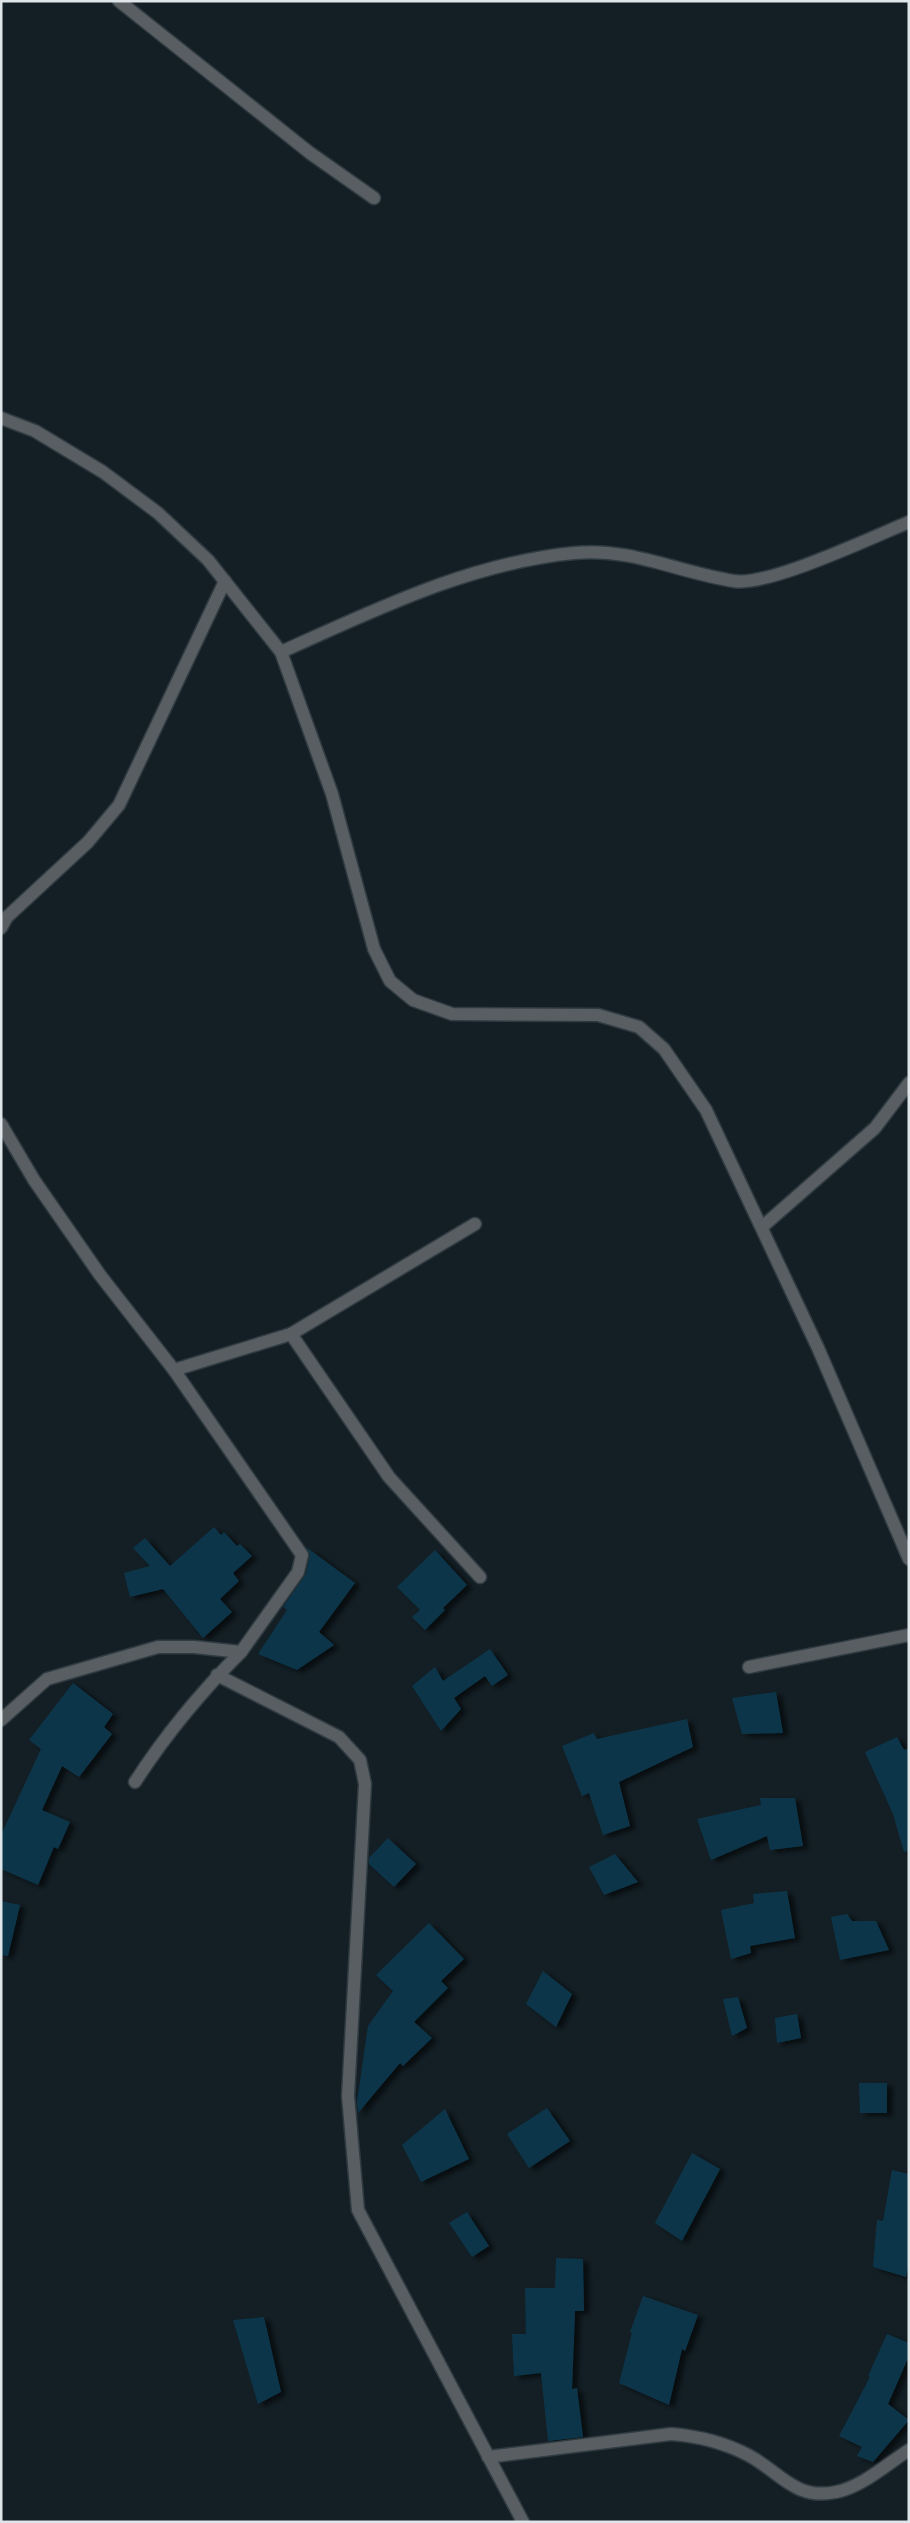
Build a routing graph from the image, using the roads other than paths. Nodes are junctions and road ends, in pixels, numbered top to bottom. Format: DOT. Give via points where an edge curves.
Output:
graph roads {
  1 [pos="119,1"];
  2 [pos="374,198"];
  3 [pos="1,418"];
  4 [pos="909,522"];
  5 [pos="225,581"];
  6 [pos="281,652"];
  7 [pos="1,928"];
  8 [pos="909,1083"];
  9 [pos="1,1124"];
  10 [pos="475,1224"];
  11 [pos="762,1227"];
  12 [pos="291,1334"];
  13 [pos="174,1370"];
  14 [pos="909,1559"];
  15 [pos="480,1577"];
  16 [pos="909,1634"];
  17 [pos="241,1652"];
  18 [pos="749,1666"];
  19 [pos="217,1676"];
  20 [pos="1,1720"];
  21 [pos="135,1782"];
  22 [pos="909,2450"];
  23 [pos="488,2457"];
  24 [pos="523,2522"];
  1 -- 2 [label="street" via="310,153"];
  3 -- 5 [label="street" via="35,431 104,472 158,513 208,560"];
  4 -- 6 [label="street" via="768,578 735,582 618,553 575,553 508,564 433,586"];
  5 -- 6 [label="street"];
  5 -- 7 [label="street" via="119,805 88,842 8,917"];
  6 -- 11 [label="street" via="332,794 374,949 390,981 414,1000 452,1014 598,1015 639,1027 664,1049 706,1110"];
  8 -- 11 [label="street" via="875,1128"];
  9 -- 13 [label="street" via="34,1180 100,1275"];
  10 -- 12 [label="street"];
  11 -- 14 [label="street"];
  12 -- 13 [label="street"];
  12 -- 15 [label="street" via="390,1477"];
  13 -- 17 [label="street" via="302,1554 298,1572"];
  16 -- 18 [label="street"];
  17 -- 19 [label="street"];
  17 -- 20 [label="street" via="158,1647 47,1679"];
  19 -- 21 [label="street" via="164,1737"];
  19 -- 23 [label="street" via="339,1737 360,1760 365,1784 348,2096 358,2210"];
  22 -- 23 [label="street" via="855,2485 836,2492 811,2493 772,2473 750,2456 688,2435 671,2434"];
  23 -- 24 [label="street"];
}
